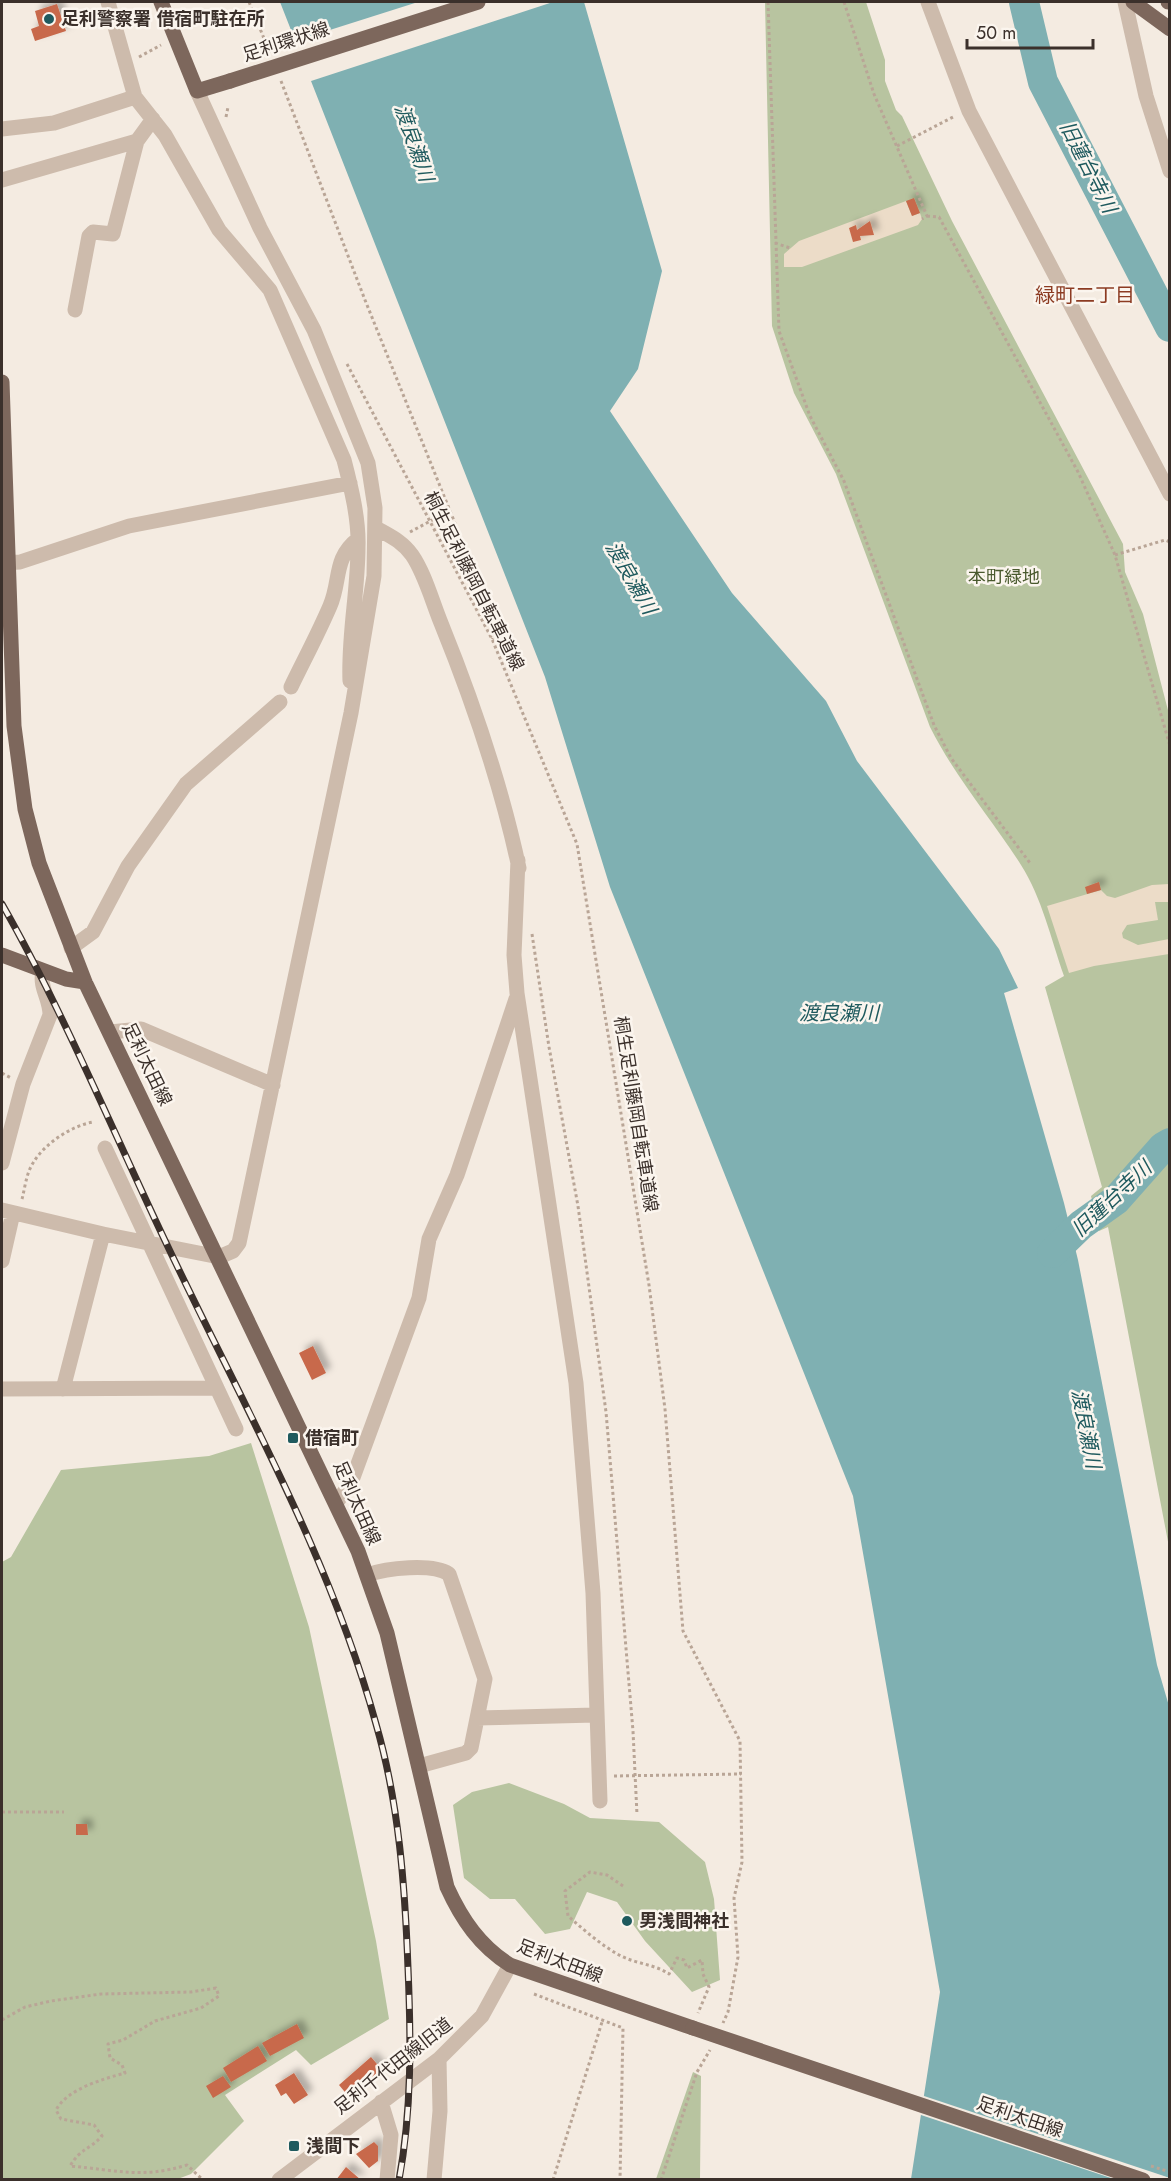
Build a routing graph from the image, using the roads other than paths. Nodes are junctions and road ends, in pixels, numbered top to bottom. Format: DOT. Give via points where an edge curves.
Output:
graph roads {
  1 [pos="108,2"];
  2 [pos="161,2"];
  3 [pos="478,2"];
  4 [pos="928,2"];
  5 [pos="1125,2"];
  6 [pos="1133,2"];
  7 [pos="1170,29"];
  8 [pos="197,91"];
  9 [pos="135,97"];
  10 [pos="153,119"];
  11 [pos="2,129"];
  12 [pos="137,141"];
  13 [pos="1170,171"];
  14 [pos="2,180"];
  15 [pos="75,310"];
  16 [pos="2,382"];
  17 [pos="350,483"];
  18 [pos="1170,494"];
  19 [pos="376,528"];
  20 [pos="358,539"];
  21 [pos="5,564"];
  22 [pos="291,687"];
  23 [pos="280,702"];
  24 [pos="351,713"];
  25 [pos="518,860"];
  26 [pos="525,894"];
  27 [pos="71,948"];
  28 [pos="2,953"];
  29 [pos="43,971"];
  30 [pos="86,982"];
  31 [pos="517,993"];
  32 [pos="110,1032"];
  33 [pos="273,1085"];
  34 [pos="105,1148"];
  35 [pos="2,1163"];
  36 [pos="7,1212"];
  37 [pos="103,1234"];
  38 [pos="150,1243"];
  39 [pos="219,1257"];
  40 [pos="2,1261"];
  41 [pos="217,1388"];
  42 [pos="2,1389"];
  43 [pos="63,1389"];
  44 [pos="236,1429"];
  45 [pos="336,1503"];
  46 [pos="367,1575"];
  47 [pos="595,1715"];
  48 [pos="477,1718"];
  49 [pos="419,1766"];
  50 [pos="600,1801"];
  51 [pos="510,1965"];
  52 [pos="439,2059"];
  53 [pos="381,2102"];
  54 [pos="279,2180"];
  55 [pos="387,2180"];
  56 [pos="434,2180"];
  57 [pos="1143,2180"];
  1 -- 9 [label="street"];
  2 -- 8 [label="main road"];
  3 -- 8 [label="main road, 足利環状線, bridge"];
  4 -- 18 [label="street" via="969,111"];
  5 -- 13 [label="street" via="1146,96"];
  6 -- 7 [label="main road"];
  8 -- 19 [label="street" via="260,228 306,313 356,429 368,463"];
  9 -- 10 [label="street"];
  9 -- 11 [label="street" via="54,123"];
  10 -- 12 [label="street"];
  10 -- 17 [label="street" via="219,230 270,290 344,460"];
  12 -- 14 [label="street"];
  12 -- 15 [label="street" via="113,234 93,232 88,236"];
  16 -- 21 [label="main road, 足利太田線"];
  17 -- 20 [label="street"];
  17 -- 21 [label="street" via="129,526"];
  19 -- 24 [label="street" via="374,576"];
  19 -- 25 [label="street" via="399,540 421,573 485,743"];
  20 -- 22 [label="street" via="346,548 331,603"];
  20 -- 24 [label="street" via="349,647"];
  21 -- 27 [label="main road, 足利太田線" via="21,786 39,863"];
  23 -- 27 [label="street" via="186,784 128,866 93,932"];
  24 -- 33 [label="street"];
  25 -- 26 [label="street"];
  25 -- 31 [label="street" via="514,944"];
  27 -- 30 [label="main road, 足利太田線"];
  28 -- 29 [label="main road"];
  29 -- 30 [label="main road"];
  29 -- 35 [label="street" via="40,984 50,1015 23,1084"];
  30 -- 32 [label="main road, 足利太田線"];
  31 -- 45 [label="street" via="457,1175 429,1239 425,1273 412,1319 351,1483"];
  31 -- 47 [label="street" via="576,1383 593,1593"];
  32 -- 33 [label="street" via="141,1029"];
  32 -- 39 [label="main road, 足利太田線"];
  33 -- 39 [label="street" via="239,1243 233,1251"];
  34 -- 38 [label="street"];
  36 -- 37 [label="street"];
  36 -- 40 [label="street"];
  37 -- 38 [label="street"];
  37 -- 43 [label="street"];
  38 -- 39 [label="street"];
  38 -- 41 [label="street"];
  39 -- 45 [label="main road, 足利太田線"];
  41 -- 43 [label="street"];
  41 -- 44 [label="street"];
  42 -- 43 [label="street"];
  45 -- 46 [label="main road, 足利太田線"];
  46 -- 48 [label="street" via="393,1569 441,1569 449,1574 485,1679"];
  46 -- 49 [label="main road, 足利太田線" via="387,1633"];
  47 -- 48 [label="street"];
  47 -- 50 [label="street"];
  48 -- 49 [label="street" via="471,1748 466,1753"];
  49 -- 51 [label="main road, 足利太田線" via="440,1863 458,1911 486,1947"];
  51 -- 52 [label="street, 足利千代田線旧道" via="482,2016"];
  51 -- 57 [label="main road, 足利太田線, bridge"];
  52 -- 53 [label="street, 足利千代田線旧道"];
  52 -- 56 [label="street" via="440,2112"];
  53 -- 54 [label="street, 足利千代田線旧道"];
  53 -- 55 [label="street" via="391,2135"];
}
